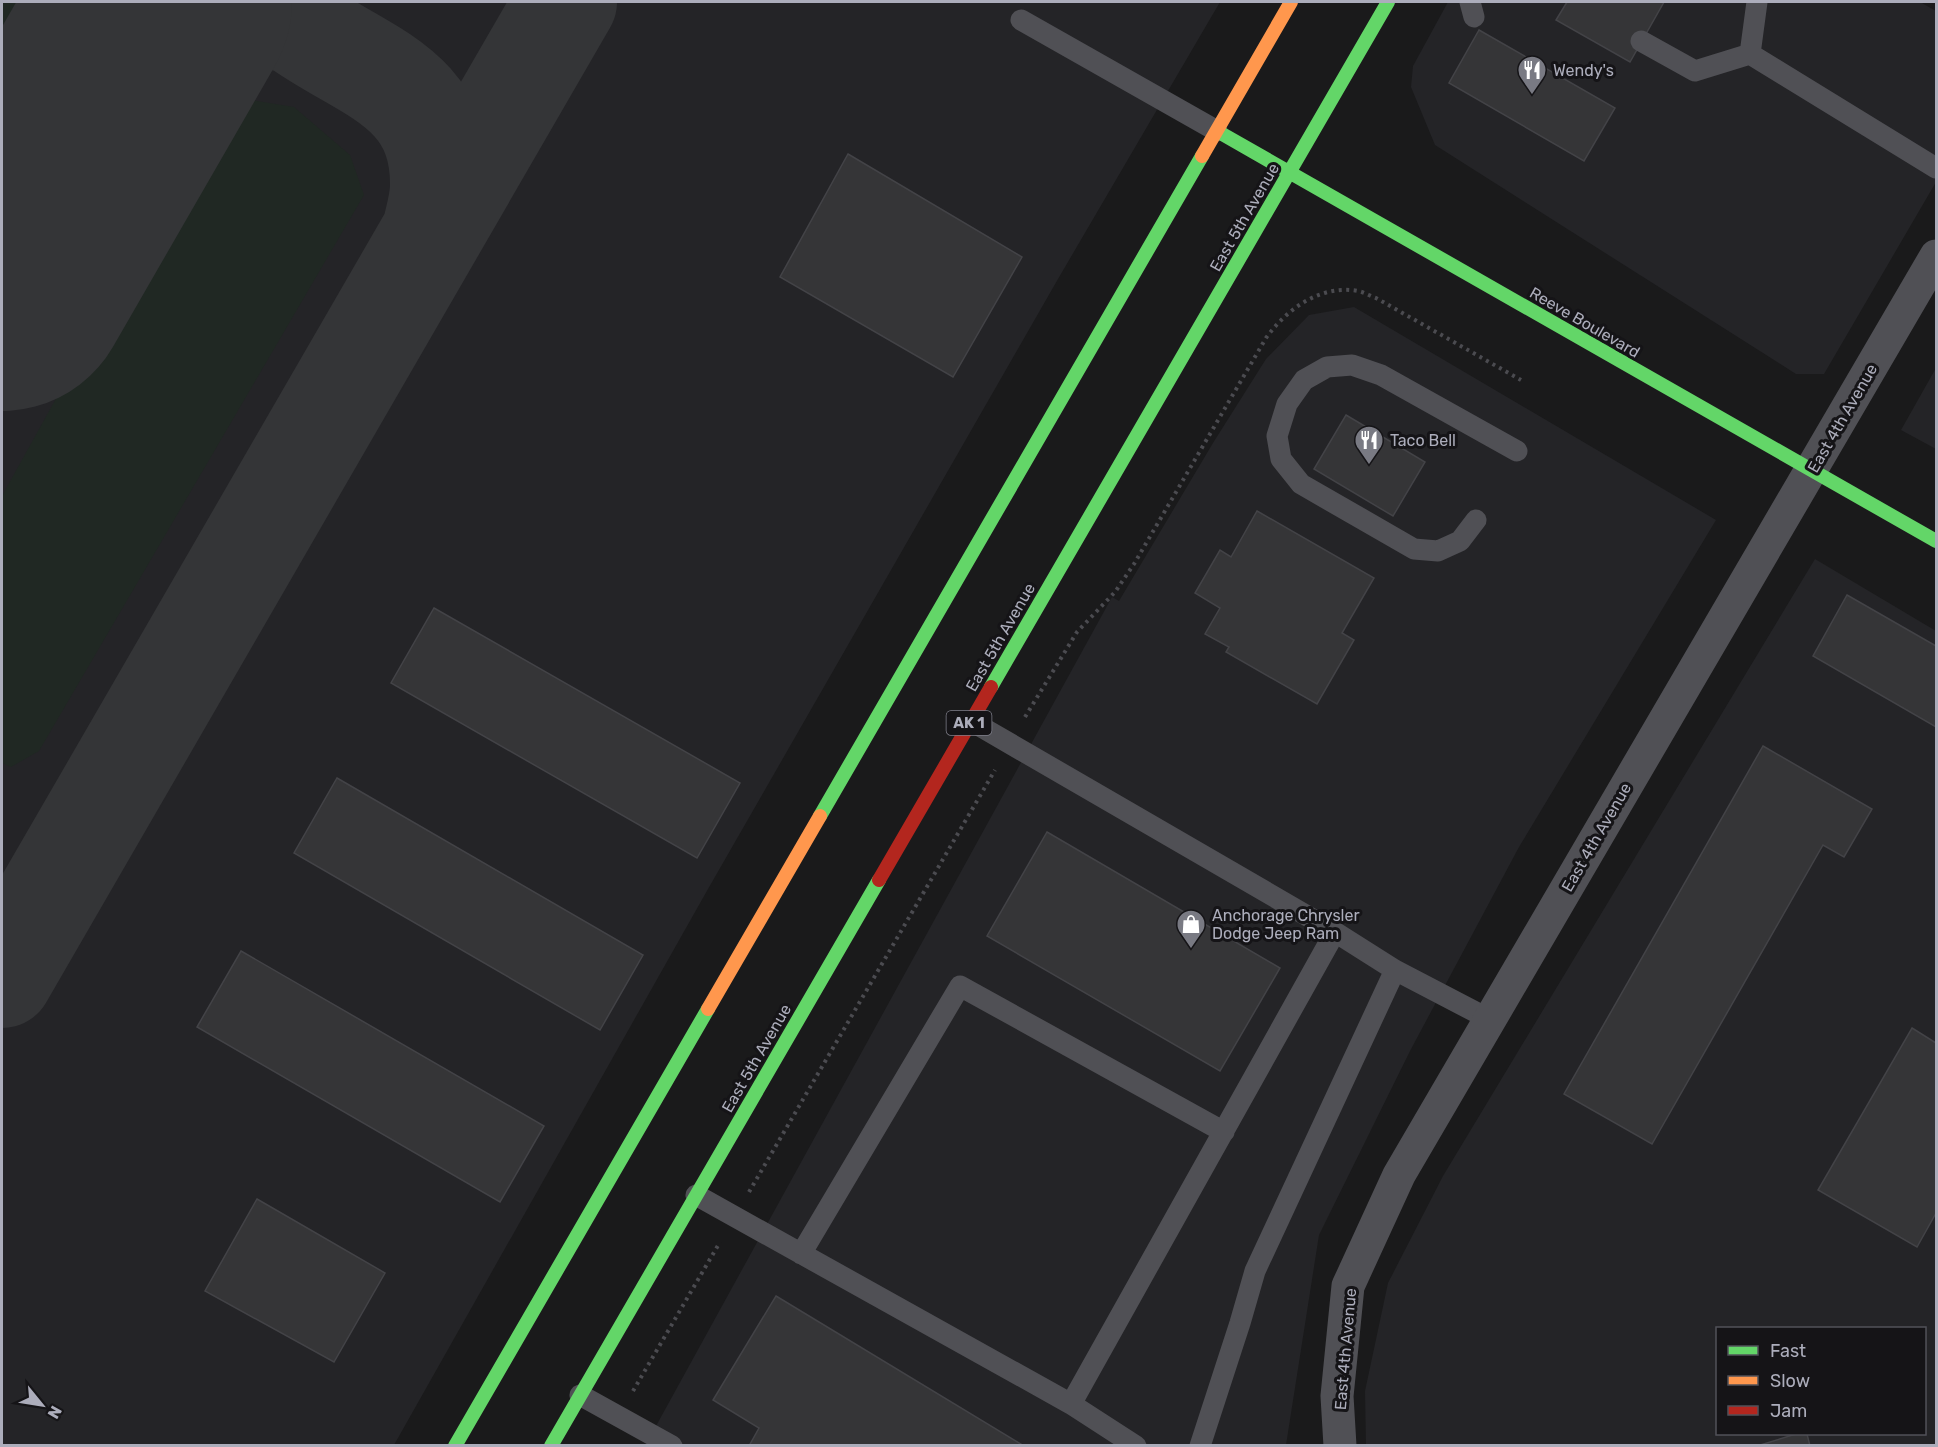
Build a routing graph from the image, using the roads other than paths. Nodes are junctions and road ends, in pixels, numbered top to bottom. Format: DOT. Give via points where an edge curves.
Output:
graph roads {
  1 [pos="1292,2"];
  2 [pos="1388,2"];
  3 [pos="1757,2"];
  4 [pos="1021,20"];
  5 [pos="1641,41"];
  6 [pos="1750,54"];
  7 [pos="1217,131"];
  8 [pos="1936,168"];
  9 [pos="1289,171"];
  10 [pos="1936,256"];
  11 [pos="1516,451"];
  12 [pos="1810,471"];
  13 [pos="1476,520"];
  14 [pos="1936,541"];
  15 [pos="971,721"];
  16 [pos="1335,932"];
  17 [pos="1395,970"];
  18 [pos="1489,1019"];
  19 [pos="1224,1132"];
  20 [pos="696,1195"];
  21 [pos="801,1254"];
  22 [pos="580,1395"];
  23 [pos="1071,1404"];
  24 [pos="455,1446"];
  25 [pos="551,1446"];
  26 [pos="672,1446"];
  27 [pos="1136,1446"];
  28 [pos="1200,1446"];
  29 [pos="1340,1446"];
  1 -- 7 [label="main road"];
  2 -- 9 [label="main road, East 5th Avenue / AK 1"];
  3 -- 6 [label="lane"];
  4 -- 7 [label="lane"];
  5 -- 6 [label="lane" via="1695,71"];
  6 -- 8 [label="lane"];
  7 -- 9 [label="main road, Reeve Boulevard"];
  7 -- 24 [label="main road"];
  9 -- 12 [label="main road, Reeve Boulevard"];
  9 -- 15 [label="main road, East 5th Avenue / AK 1"];
  10 -- 12 [label="street, East 4th Avenue"];
  11 -- 13 [label="lane" via="1381,375 1352,365 1327,367 1304,380 1287,404 1277,436 1281,459 1301,484 1414,549 1438,551 1460,541"];
  12 -- 14 [label="main road, Reeve Boulevard"];
  12 -- 18 [label="street, East 4th Avenue"];
  15 -- 16 [label="lane"];
  15 -- 20 [label="main road, East 5th Avenue / AK 1"];
  16 -- 17 [label="lane"];
  16 -- 19 [label="lane"];
  17 -- 18 [label="lane"];
  17 -- 28 [label="lane" via="1255,1271"];
  18 -- 29 [label="street, East 4th Avenue" via="1399,1175 1348,1286 1337,1396"];
  19 -- 21 [label="lane" via="960,986"];
  19 -- 23 [label="lane"];
  20 -- 21 [label="lane"];
  20 -- 22 [label="main road, East 5th Avenue / AK 1"];
  21 -- 23 [label="lane"];
  22 -- 25 [label="main road, East 5th Avenue / AK 1"];
  22 -- 26 [label="lane"];
  23 -- 27 [label="lane"];
}
